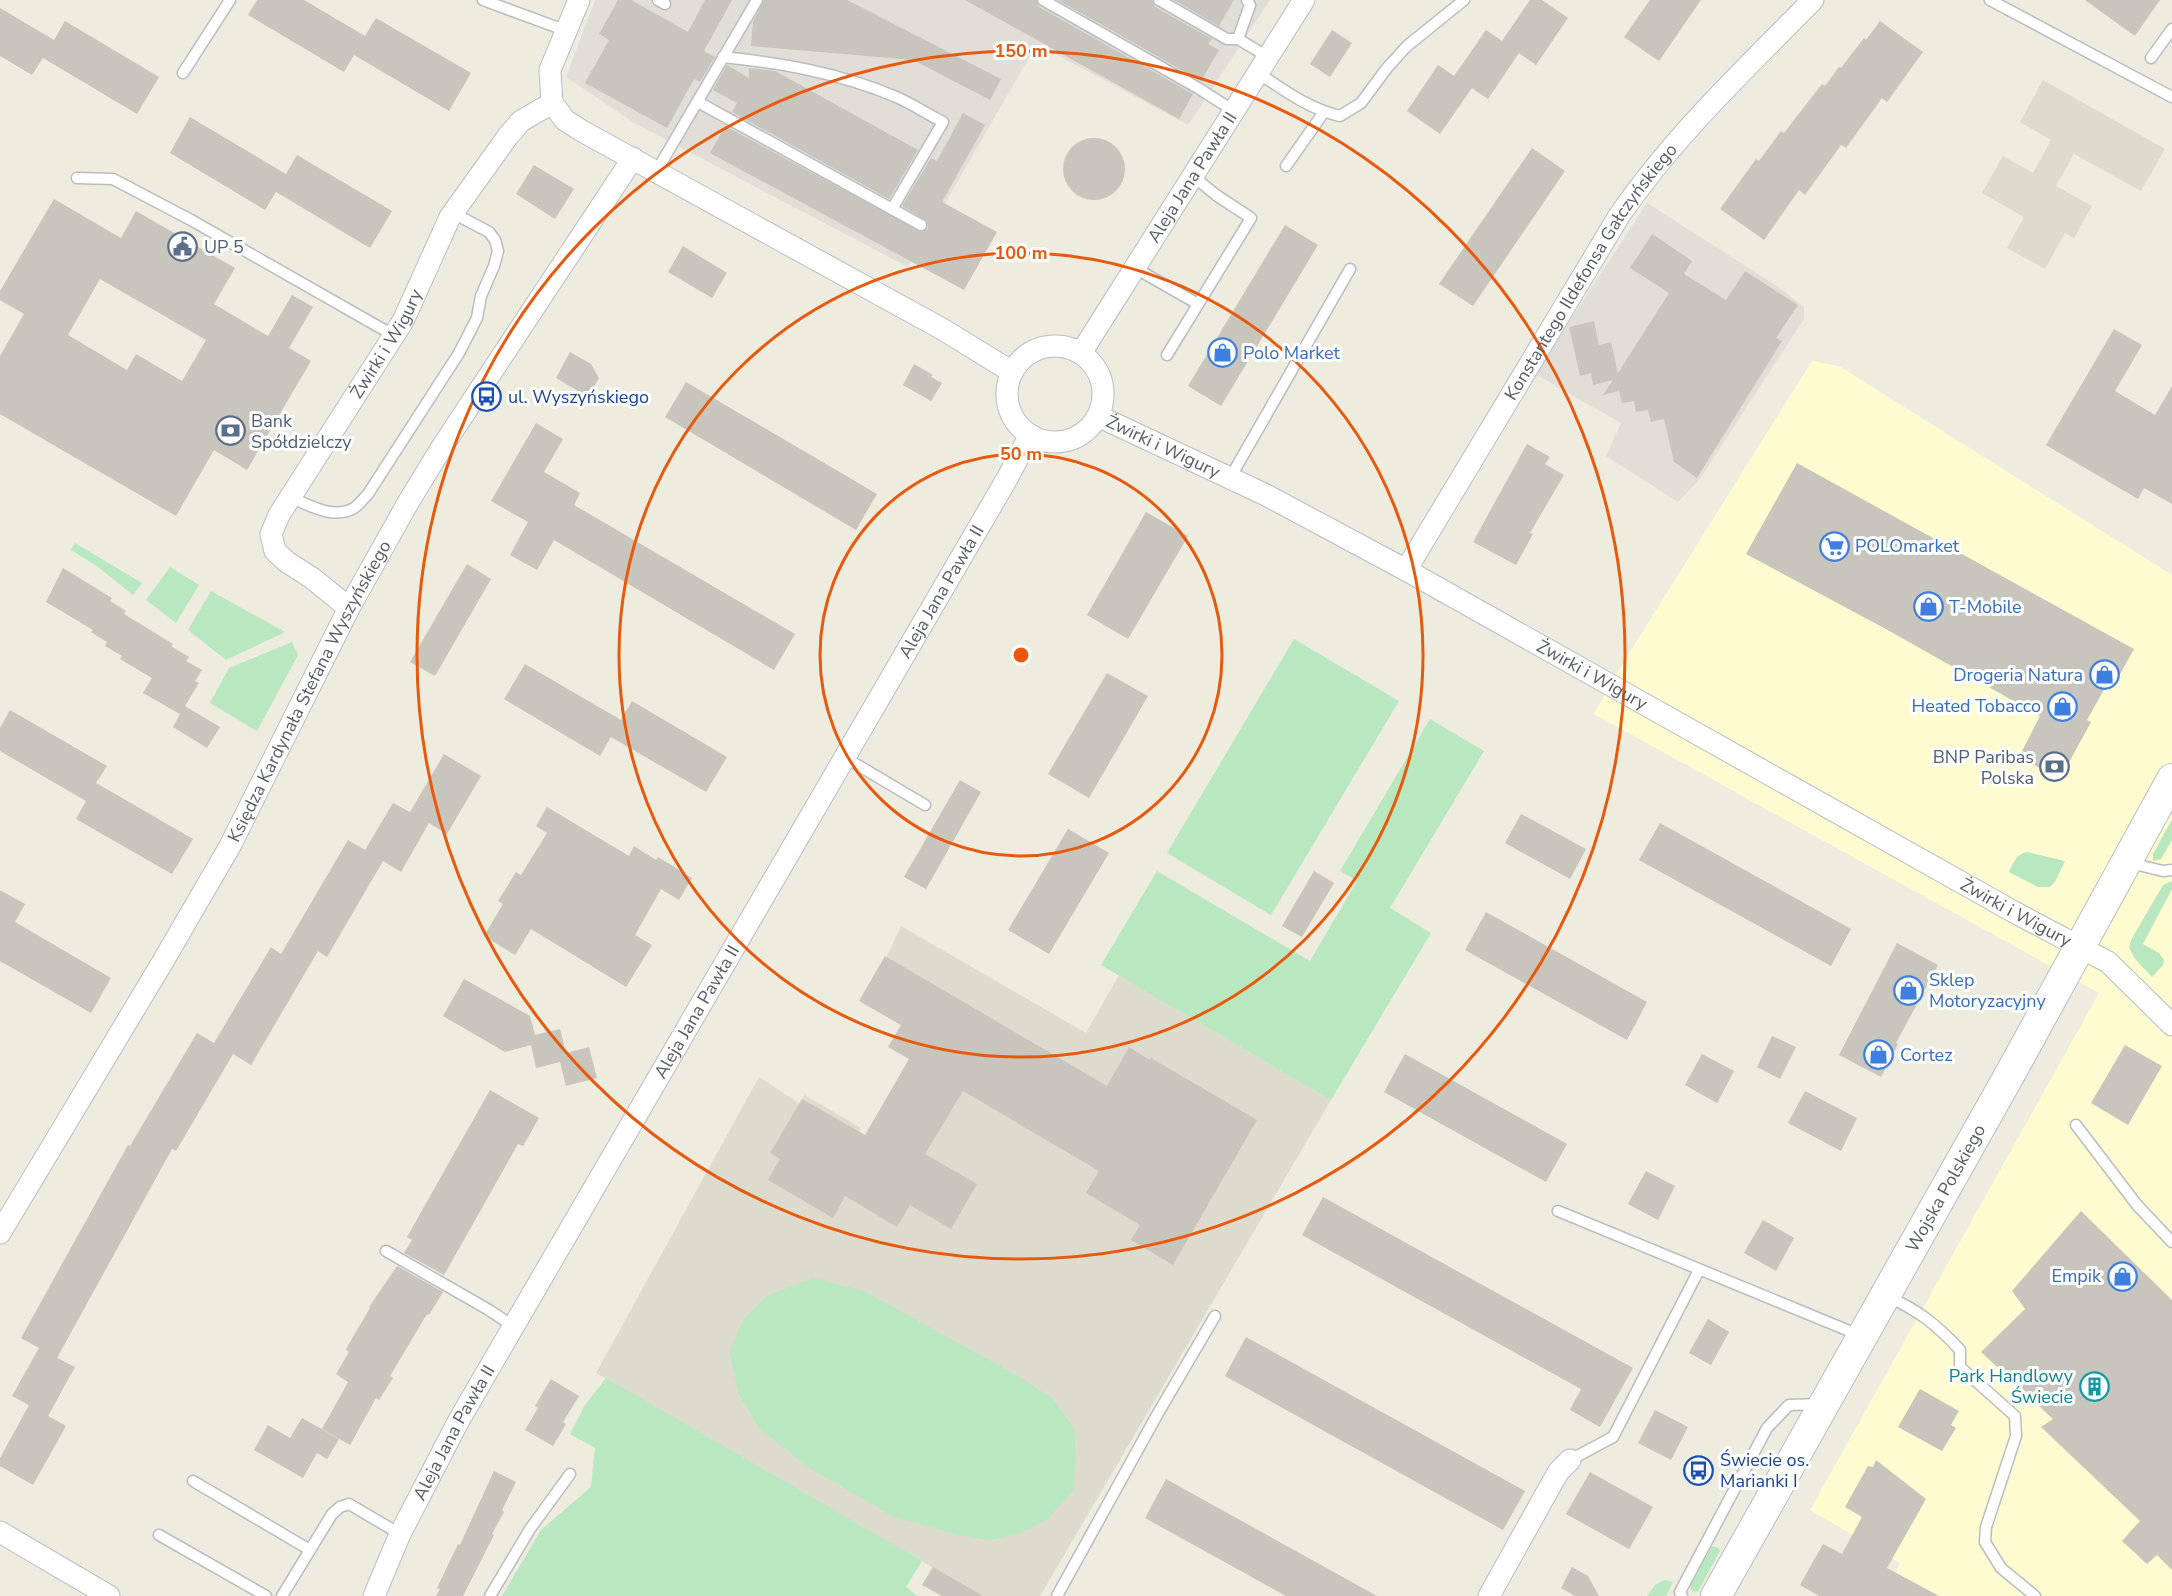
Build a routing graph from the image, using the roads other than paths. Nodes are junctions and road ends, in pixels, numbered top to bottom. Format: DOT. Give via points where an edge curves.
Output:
graph roads {
  1 [pos="230,0"];
  2 [pos="483,0"];
  3 [pos="579,0"];
  4 [pos="758,0"];
  5 [pos="1043,0"];
  6 [pos="1159,0"];
  7 [pos="1304,0"];
  8 [pos="1464,0"];
  9 [pos="1813,0"];
  10 [pos="1990,0"];
  11 [pos="1250,2"];
  12 [pos="2172,28"];
  13 [pos="567,31"];
  14 [pos="1238,39"];
  15 [pos="723,57"];
  16 [pos="2151,58"];
  17 [pos="1263,65"];
  18 [pos="183,73"];
  19 [pos="2172,97"];
  20 [pos="698,102"];
  21 [pos="552,103"];
  22 [pos="1234,111"];
  23 [pos="1324,112"];
  24 [pos="633,158"];
  25 [pos="1286,166"];
  26 [pos="656,172"];
  27 [pos="1193,176"];
  28 [pos="77,178"];
  29 [pos="892,209"];
  30 [pos="453,213"];
  31 [pos="921,225"];
  32 [pos="1135,268"];
  33 [pos="1350,268"];
  34 [pos="1198,304"];
  35 [pos="393,335"];
  36 [pos="1081,353"];
  37 [pos="1167,355"];
  38 [pos="1012,372"];
  39 [pos="1098,416"];
  40 [pos="1030,435"];
  41 [pos="1230,478"];
  42 [pos="290,497"];
  43 [pos="1406,570"];
  44 [pos="349,608"];
  45 [pos="844,757"];
  46 [pos="2172,779"];
  47 [pos="926,805"];
  48 [pos="2127,862"];
  49 [pos="2172,870"];
  50 [pos="2080,946"];
  51 [pos="2172,1025"];
  52 [pos="2076,1125"];
  53 [pos="1558,1211"];
  54 [pos="0,1233"];
  55 [pos="2172,1242"];
  56 [pos="386,1251"];
  57 [pos="1699,1270"];
  58 [pos="1886,1296"];
  59 [pos="1215,1316"];
  60 [pos="513,1326"];
  61 [pos="1862,1337"];
  62 [pos="1823,1404"];
  63 [pos="1570,1460"];
  64 [pos="570,1474"];
  65 [pos="193,1481"];
  66 [pos="0,1532"];
  67 [pos="400,1534"];
  68 [pos="159,1535"];
  69 [pos="310,1550"];
  70 [pos="1723,1593"];
  71 [pos="109,1596"];
  72 [pos="266,1596"];
  73 [pos="282,1596"];
  74 [pos="374,1596"];
  75 [pos="490,1596"];
  76 [pos="1057,1596"];
  77 [pos="1489,1596"];
  78 [pos="1682,1596"];
  79 [pos="2035,1596"];
  1 -- 18 [label="lane"];
  2 -- 13 [label="lane"];
  3 -- 13 [label="street"];
  4 -- 15 [label="lane"];
  5 -- 22 [label="lane"];
  6 -- 14 [label="lane" via="1227,39"];
  7 -- 17 [label="street, Aleja Jana Pawła II"];
  8 -- 23 [label="lane" via="1407,46 1361,103 1340,116"];
  9 -- 43 [label="street, Konstantego Ildefonsa Gałczyńskiego" via="1714,101 1638,188"];
  10 -- 19 [label="lane"];
  11 -- 14 [label="lane"];
  12 -- 16 [label="lane"];
  13 -- 21 [label="street" via="550,70"];
  14 -- 17 [label="lane"];
  15 -- 20 [label="lane"];
  15 -- 29 [label="lane" via="839,77 895,96 943,122"];
  17 -- 22 [label="street, Aleja Jana Pawła II"];
  17 -- 23 [label="lane"];
  20 -- 26 [label="lane"];
  20 -- 29 [label="lane"];
  21 -- 24 [label="street" via="565,120"];
  21 -- 30 [label="street, Żwirki i Wigury" via="521,121"];
  22 -- 27 [label="street, Aleja Jana Pawła II"];
  23 -- 25 [label="lane"];
  24 -- 26 [label="street"];
  24 -- 44 [label="street, Księdza Kardynała Stefana Wyszyńskiego" via="442,447"];
  26 -- 38 [label="street" via="944,330"];
  27 -- 32 [label="street, Aleja Jana Pawła II"];
  27 -- 34 [label="lane" via="1251,218"];
  28 -- 35 [label="lane" via="113,179"];
  29 -- 31 [label="lane"];
  30 -- 35 [label="street, Żwirki i Wigury"];
  30 -- 42 [label="lane" via="489,232 498,251 477,318 459,353 368,495 353,508 338,512 322,510"];
  32 -- 34 [label="lane"];
  32 -- 36 [label="street, Aleja Jana Pawła II"];
  33 -- 41 [label="lane"];
  34 -- 37 [label="lane"];
  35 -- 42 [label="street, Żwirki i Wigury"];
  36 -- 38 [label="street" via="1066,346 1050,345 1021,359"];
  36 -- 39 [label="street" via="1102,381"];
  38 -- 40 [label="street" via="1007,386 1009,407 1019,426"];
  39 -- 40 [label="street" via="1088,429 1060,442"];
  39 -- 41 [label="street, Żwirki i Wigury"];
  40 -- 45 [label="street, Aleja Jana Pawła II"];
  41 -- 43 [label="street, Żwirki i Wigury"];
  42 -- 44 [label="street, Żwirki i Wigury" via="272,534 275,551"];
  43 -- 50 [label="street, Żwirki i Wigury"];
  44 -- 54 [label="street, Księdza Kardynała Stefana Wyszyńskiego" via="230,846"];
  45 -- 47 [label="lane"];
  45 -- 60 [label="street, Aleja Jana Pawła II"];
  46 -- 48 [label="street, Wojska Polskiego"];
  48 -- 49 [label="lane"];
  48 -- 50 [label="street, Wojska Polskiego"];
  50 -- 51 [label="street, Żwirki i Wigury" via="2108,962"];
  50 -- 58 [label="street, Wojska Polskiego"];
  52 -- 55 [label="lane" via="2137,1205"];
  53 -- 57 [label="lane"];
  56 -- 60 [label="lane"];
  57 -- 61 [label="lane"];
  57 -- 63 [label="lane" via="1613,1437"];
  58 -- 61 [label="street, Wojska Polskiego"];
  58 -- 79 [label="lane" via="1916,1310 1941,1329 1960,1350 1960,1367 2015,1416 2016,1436 1986,1527 1985,1542 2001,1568"];
  59 -- 76 [label="lane"];
  60 -- 67 [label="street, Aleja Jana Pawła II"];
  61 -- 62 [label="street, Wojska Polskiego"];
  62 -- 70 [label="street, Wojska Polskiego"];
  62 -- 78 [label="lane" via="1789,1405 1767,1428 1680,1592"];
  63 -- 77 [label="street" via="1559,1471"];
  64 -- 75 [label="lane" via="530,1529"];
  65 -- 69 [label="lane"];
  66 -- 71 [label="street"];
  67 -- 69 [label="lane" via="350,1504 332,1514"];
  67 -- 74 [label="street, Aleja Jana Pawła II"];
  68 -- 72 [label="lane"];
  69 -- 73 [label="lane"];
}
